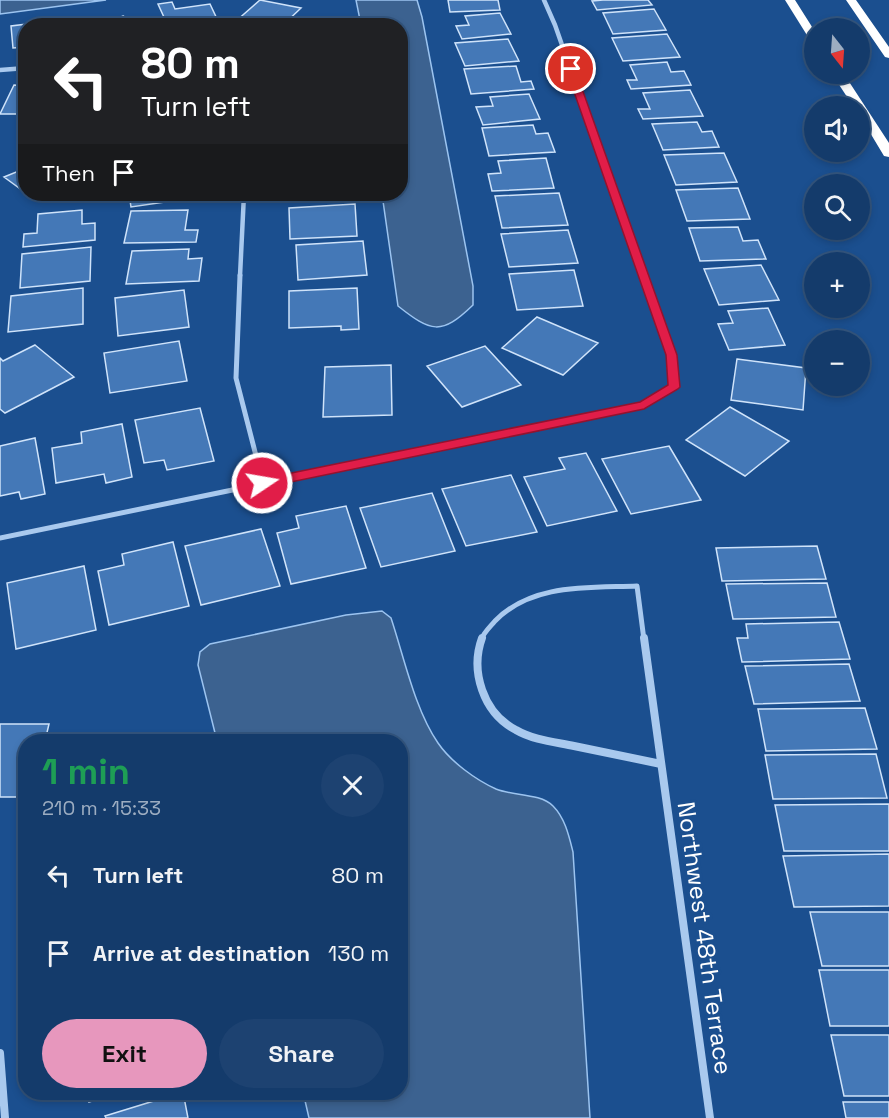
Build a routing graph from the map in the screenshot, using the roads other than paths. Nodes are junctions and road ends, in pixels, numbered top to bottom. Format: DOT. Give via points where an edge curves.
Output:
graph roads {
  1 [pos="544,0"];
  2 [pos="790,0"];
  3 [pos="851,0"];
  4 [pos="804,22"];
  5 [pos="889,55"];
  6 [pos="18,69"];
  7 [pos="0,70"];
  8 [pos="870,124"];
  9 [pos="889,153"];
  10 [pos="244,201"];
  11 [pos="262,483"];
  12 [pos="0,538"];
  13 [pos="661,764"];
  14 [pos="0,1053"];
  15 [pos="5,1118"];
  16 [pos="710,1118"];
  1 -- 11 [label="street" via="671,355 674,387 644,405"];
  2 -- 4 [label="highway"];
  3 -- 5 [label="highway"];
  6 -- 7 [label="street"];
  8 -- 9 [label="highway"];
  10 -- 11 [label="street" via="236,378"];
  11 -- 12 [label="street"];
  13 -- 13 [label="street, Northwest 48th Terrace" via="636,586 554,590 525,600 502,614 483,634 476,654 484,697 515,730 540,739"];
  13 -- 16 [label="street, Northwest 48th Terrace"];
  14 -- 15 [label="street"];
}
